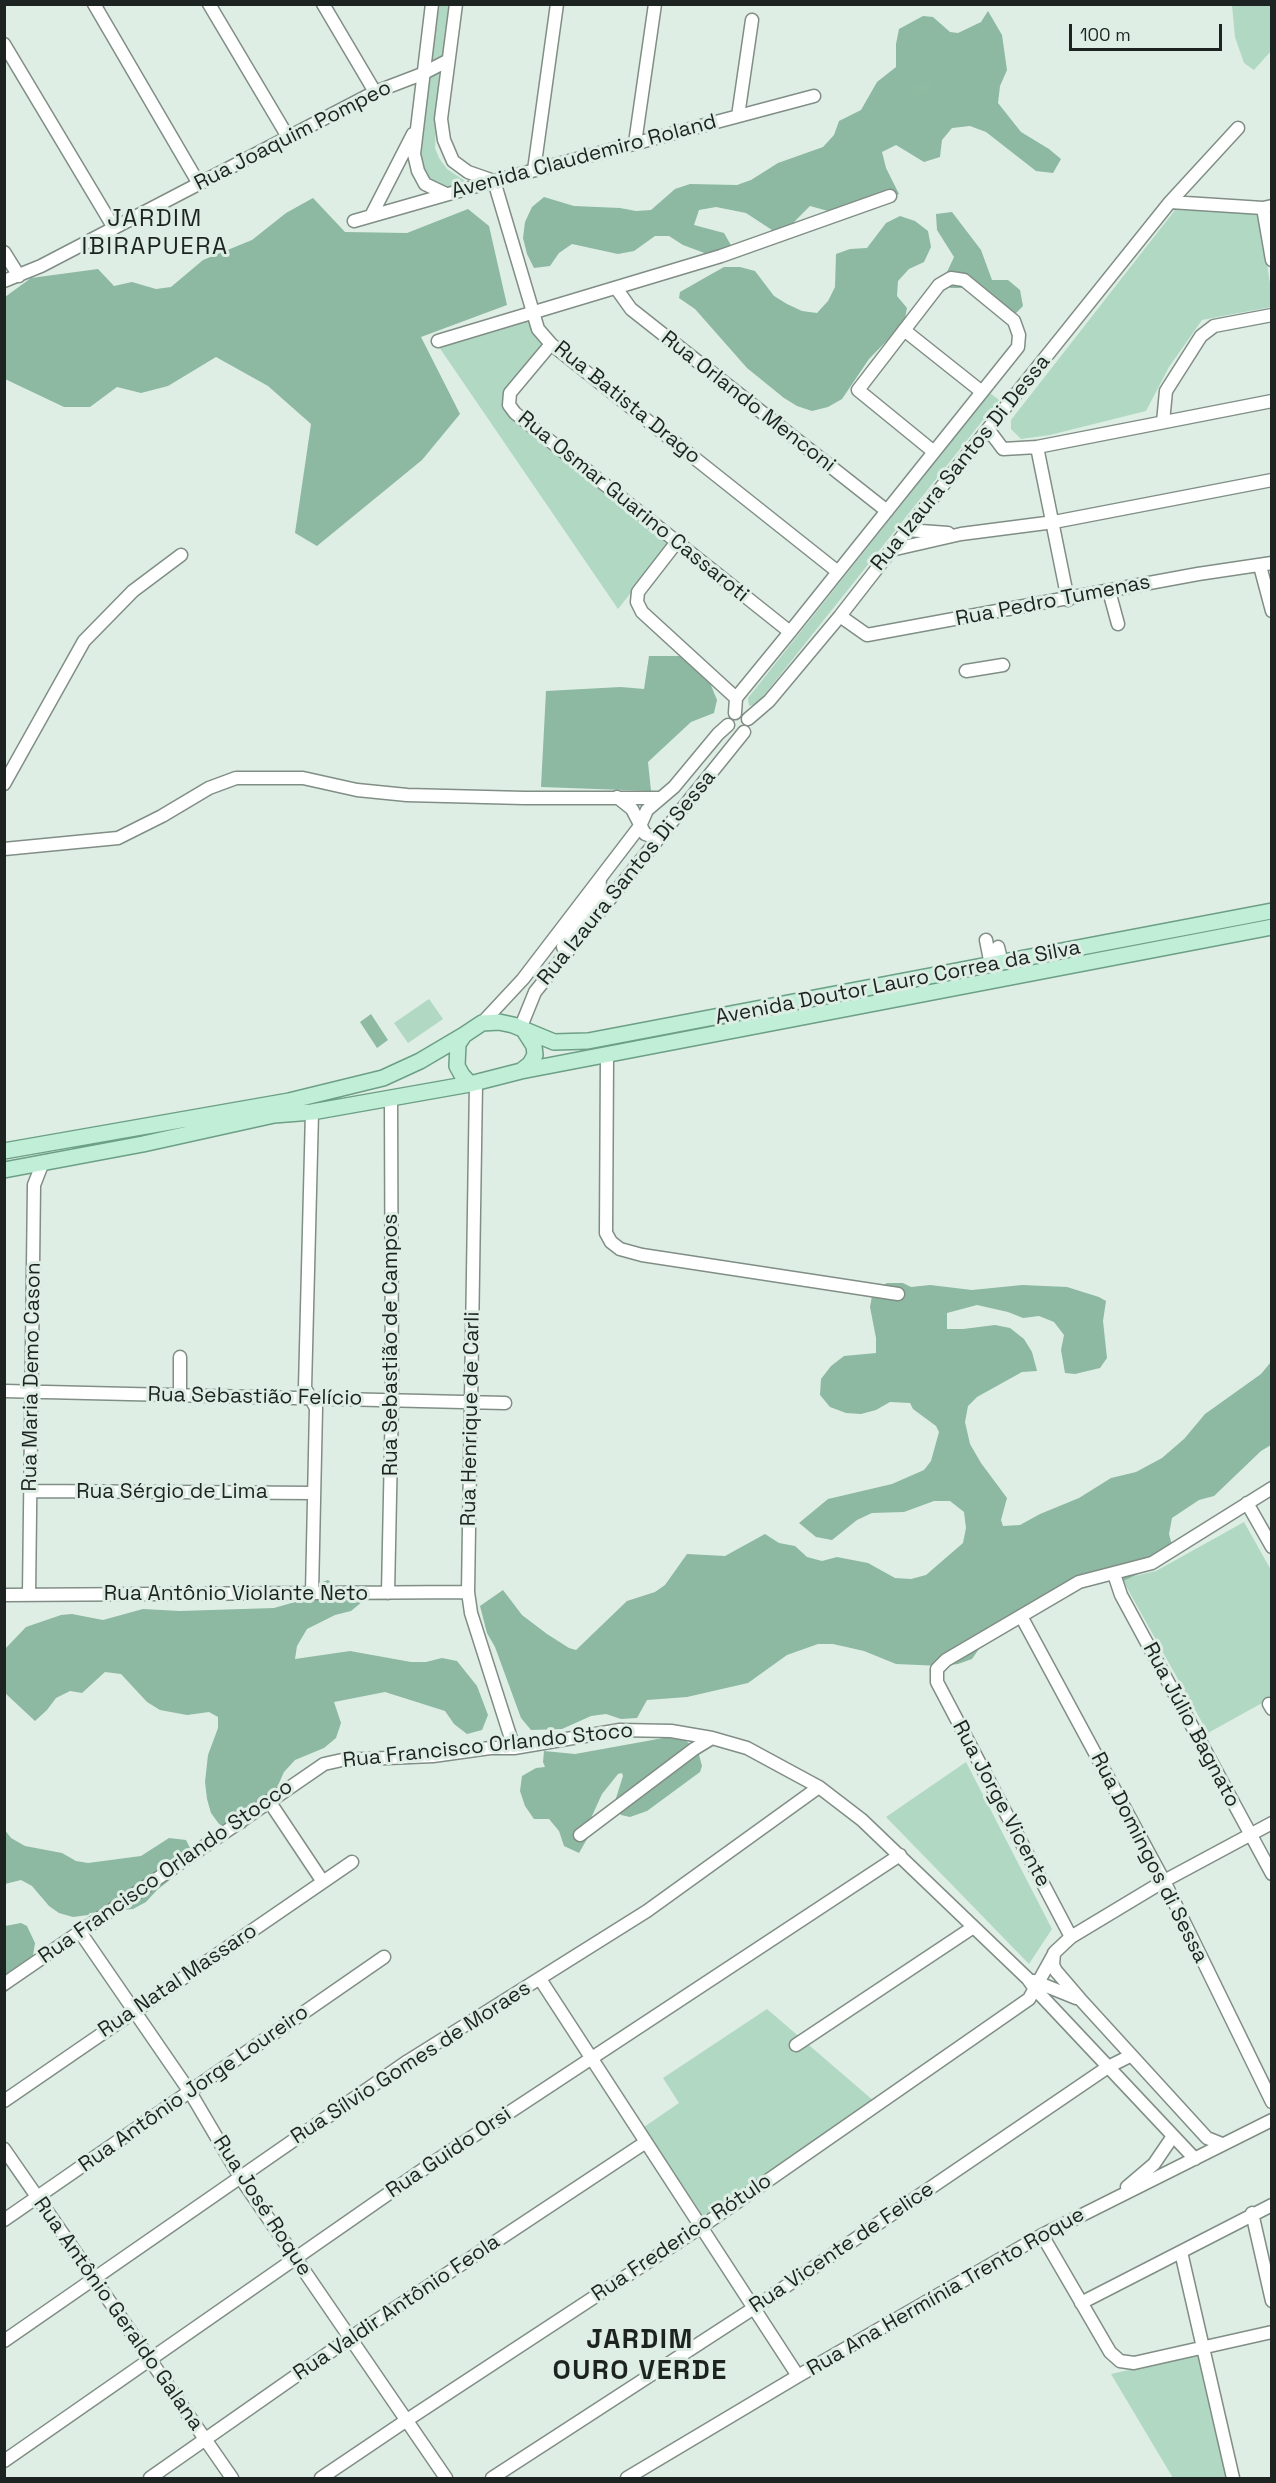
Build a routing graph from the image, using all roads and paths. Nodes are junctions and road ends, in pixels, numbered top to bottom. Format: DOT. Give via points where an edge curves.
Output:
graph roads {
  1 [pos="94,4"];
  2 [pos="209,4"];
  3 [pos="323,4"];
  4 [pos="432,4"];
  5 [pos="456,4"];
  6 [pos="557,4"];
  7 [pos="655,4"];
  8 [pos="752,20"];
  9 [pos="4,44"];
  10 [pos="447,61"];
  11 [pos="422,74"];
  12 [pos="375,92"];
  13 [pos="814,96"];
  14 [pos="738,116"];
  15 [pos="416,128"];
  16 [pos="1238,128"];
  17 [pos="288,137"];
  18 [pos="635,143"];
  19 [pos="534,170"];
  20 [pos="494,181"];
  21 [pos="199,184"];
  22 [pos="446,194"];
  23 [pos="890,196"];
  24 [pos="1170,202"];
  25 [pos="1267,207"];
  26 [pos="371,216"];
  27 [pos="354,221"];
  28 [pos="114,228"];
  29 [pos="4,252"];
  30 [pos="1272,260"];
  31 [pos="19,276"];
  32 [pos="4,281"];
  33 [pos="616,288"];
  34 [pos="532,313"];
  35 [pos="1272,315"];
  36 [pos="904,330"];
  37 [pos="438,341"];
  38 [pos="551,344"];
  39 [pos="982,392"];
  40 [pos="1272,401"];
  41 [pos="1163,422"];
  42 [pos="988,429"];
  43 [pos="1037,447"];
  44 [pos="934,452"];
  45 [pos="1272,480"];
  46 [pos="886,511"];
  47 [pos="1054,522"];
  48 [pos="907,530"];
  49 [pos="961,534"];
  50 [pos="676,543"];
  51 [pos="891,550"];
  52 [pos="181,555"];
  53 [pos="1266,565"];
  54 [pos="838,572"];
  55 [pos="1109,591"];
  56 [pos="1068,600"];
  57 [pos="1272,611"];
  58 [pos="840,616"];
  59 [pos="1118,624"];
  60 [pos="790,632"];
  61 [pos="1003,665"];
  62 [pos="966,670"];
  63 [pos="736,699"];
  64 [pos="735,714"];
  65 [pos="748,719"];
  66 [pos="728,725"];
  67 [pos="744,732"];
  68 [pos="4,784"];
  69 [pos="617,797"];
  70 [pos="659,798"];
  71 [pos="640,826"];
  72 [pos="657,838"];
  73 [pos="4,849"];
  74 [pos="600,878"];
  75 [pos="1272,910"];
  76 [pos="1272,927"];
  77 [pos="986,940"];
  78 [pos="998,947"];
  79 [pos="566,953"];
  80 [pos="997,964"];
  81 [pos="482,1023"];
  82 [pos="523,1030"];
  83 [pos="464,1035"];
  84 [pos="607,1056"];
  85 [pos="521,1071"];
  86 [pos="473,1083"];
  87 [pos="391,1098"];
  88 [pos="312,1112"];
  89 [pos="4,1151"];
  90 [pos="44,1162"];
  91 [pos="4,1170"];
  92 [pos="898,1294"];
  93 [pos="180,1357"];
  94 [pos="4,1391"];
  95 [pos="32,1392"];
  96 [pos="180,1395"];
  97 [pos="310,1398"];
  98 [pos="392,1400"];
  99 [pos="472,1402"];
  100 [pos="505,1403"];
  101 [pos="1272,1488"];
  102 [pos="30,1491"];
  103 [pos="314,1493"];
  104 [pos="1247,1503"];
  105 [pos="1272,1547"];
  106 [pos="1114,1574"];
  107 [pos="312,1593"];
  108 [pos="388,1593"];
  109 [pos="468,1593"];
  110 [pos="4,1595"];
  111 [pos="29,1595"];
  112 [pos="1021,1616"];
  113 [pos="712,1738"];
  114 [pos="514,1748"];
  115 [pos="330,1763"];
  116 [pos="819,1787"];
  117 [pos="269,1801"];
  118 [pos="1272,1823"];
  119 [pos="580,1835"];
  120 [pos="1251,1835"];
  121 [pos="900,1855"];
  122 [pos="352,1862"];
  123 [pos="1272,1874"];
  124 [pos="1164,1881"];
  125 [pos="323,1882"];
  126 [pos="972,1928"];
  127 [pos="80,1932"];
  128 [pos="1071,1937"];
  129 [pos="1055,1952"];
  130 [pos="384,1957"];
  131 [pos="540,1979"];
  132 [pos="4,1984"];
  133 [pos="1034,1984"];
  134 [pos="1080,1999"];
  135 [pos="134,2011"];
  136 [pos="796,2045"];
  137 [pos="1130,2056"];
  138 [pos="592,2059"];
  139 [pos="1108,2067"];
  140 [pos="190,2092"];
  141 [pos="4,2101"];
  142 [pos="1272,2102"];
  143 [pos="1272,2120"];
  144 [pos="1173,2136"];
  145 [pos="1208,2138"];
  146 [pos="646,2142"];
  147 [pos="1222,2144"];
  148 [pos="4,2149"];
  149 [pos="1198,2157"];
  150 [pos="240,2176"];
  151 [pos="38,2197"];
  152 [pos="1114,2198"];
  153 [pos="1272,2205"];
  154 [pos="1252,2213"];
  155 [pos="4,2220"];
  156 [pos="701,2227"];
  157 [pos="1042,2235"];
  158 [pos="1181,2252"];
  159 [pos="295,2258"];
  160 [pos="94,2278"];
  161 [pos="1272,2301"];
  162 [pos="1081,2303"];
  163 [pos="754,2308"];
  164 [pos="1272,2332"];
  165 [pos="350,2338"];
  166 [pos="4,2341"];
  167 [pos="1203,2348"];
  168 [pos="150,2359"];
  169 [pos="798,2376"];
  170 [pos="407,2420"];
  171 [pos="206,2440"];
  172 [pos="4,2461"];
  173 [pos="150,2478"];
  174 [pos="232,2478"];
  175 [pos="321,2478"];
  176 [pos="446,2478"];
  177 [pos="492,2478"];
  178 [pos="627,2478"];
  179 [pos="1233,2478"];
  1 -- 21 [label="street"];
  2 -- 17 [label="street"];
  3 -- 12 [label="street"];
  4 -- 11 [label="street"];
  5 -- 10 [label="street"];
  6 -- 19 [label="street"];
  7 -- 18 [label="street"];
  8 -- 14 [label="street"];
  9 -- 28 [label="street"];
  10 -- 11 [label="street, Rua Joaquim Pompeo"];
  10 -- 20 [label="street" via="441,119 444,140 453,161 468,172"];
  11 -- 12 [label="street, Rua Joaquim Pompeo"];
  11 -- 15 [label="street"];
  12 -- 17 [label="street, Rua Joaquim Pompeo"];
  13 -- 14 [label="street, Avenida Claudemiro Roland"];
  14 -- 18 [label="street, Avenida Claudemiro Roland"];
  15 -- 22 [label="street" via="414,154 418,171 426,184"];
  15 -- 26 [label="street"];
  16 -- 24 [label="street"];
  17 -- 21 [label="street, Rua Joaquim Pompeo"];
  18 -- 19 [label="street, Avenida Claudemiro Roland"];
  19 -- 20 [label="street, Avenida Claudemiro Roland"];
  20 -- 22 [label="street, Avenida Claudemiro Roland"];
  20 -- 34 [label="street, Rua Batista Drago"];
  21 -- 28 [label="street, Rua Joaquim Pompeo"];
  22 -- 26 [label="street, Avenida Claudemiro Roland"];
  23 -- 33 [label="street" via="721,256"];
  24 -- 25 [label="street"];
  24 -- 42 [label="street, Rua Izaura Santos Di Dessa"];
  25 -- 30 [label="street"];
  26 -- 27 [label="street, Avenida Claudemiro Roland"];
  28 -- 31 [label="street, Rua Joaquim Pompeo"];
  29 -- 31 [label="street"];
  31 -- 32 [label="street, Rua Joaquim Pompeo"];
  33 -- 34 [label="street"];
  33 -- 46 [label="street, Rua Orlando Menconi" via="631,309"];
  34 -- 37 [label="street"];
  34 -- 38 [label="street, Rua Batista Drago" via="538,329"];
  35 -- 41 [label="street" via="1214,326 1201,336 1166,391"];
  36 -- 39 [label="street"];
  36 -- 39 [label="street, Rua Izaura Santos Di Dessa" via="939,285 951,278 964,280 1014,321 1019,335 1018,347"];
  36 -- 44 [label="street" via="858,390"];
  38 -- 50 [label="street, Rua Osmar Guarino Cassaroti" via="510,393 509,405 514,413"];
  38 -- 54 [label="street, Rua Batista Drago"];
  39 -- 44 [label="street, Rua Izaura Santos Di Dessa"];
  40 -- 41 [label="street"];
  41 -- 43 [label="street"];
  42 -- 43 [label="street" via="1003,449"];
  42 -- 48 [label="street, Rua Izaura Santos Di Dessa"];
  43 -- 47 [label="street"];
  44 -- 46 [label="street, Rua Izaura Santos Di Dessa"];
  45 -- 47 [label="street"];
  46 -- 54 [label="street, Rua Izaura Santos Di Dessa"];
  47 -- 49 [label="street"];
  47 -- 56 [label="street"];
  48 -- 49 [label="street"];
  48 -- 51 [label="street, Rua Izaura Santos Di Dessa"];
  49 -- 51 [label="street"];
  50 -- 60 [label="street, Rua Osmar Guarino Cassaroti"];
  50 -- 63 [label="street" via="638,592 637,602 642,612"];
  51 -- 58 [label="street, Rua Izaura Santos Di Dessa"];
  52 -- 68 [label="street" via="133,591 84,641"];
  53 -- 55 [label="street, Rua Pedro Tumenas"];
  53 -- 57 [label="street"];
  54 -- 60 [label="street, Rua Izaura Santos Di Dessa"];
  55 -- 56 [label="street, Rua Pedro Tumenas"];
  55 -- 59 [label="street"];
  56 -- 58 [label="street, Rua Pedro Tumenas" via="867,635"];
  58 -- 65 [label="street, Rua Izaura Santos Di Dessa" via="769,701"];
  60 -- 63 [label="street, Rua Izaura Santos Di Dessa"];
  61 -- 62 [label="street"];
  63 -- 64 [label="street"];
  64 -- 65 [label="street"];
  64 -- 66 [label="street"];
  65 -- 67 [label="street"];
  66 -- 67 [label="street" via="734,732"];
  66 -- 70 [label="street, Rua Izaura Santos Di Sessa" via="674,787"];
  67 -- 72 [label="street, Rua Izaura Santos Di Sessa"];
  69 -- 70 [label="street"];
  69 -- 71 [label="street" via="632,809"];
  69 -- 73 [label="street" via="407,795 357,790 303,778 236,778 209,788 117,838"];
  70 -- 71 [label="street, Rua Izaura Santos Di Sessa" via="647,810"];
  71 -- 72 [label="street" via="649,837"];
  71 -- 74 [label="street, Rua Izaura Santos Di Sessa"];
  72 -- 79 [label="street, Rua Izaura Santos Di Sessa"];
  74 -- 79 [label="street" via="596,901 566,938"];
  74 -- 81 [label="street, Rua Izaura Santos Di Sessa" via="523,979"];
  75 -- 80 [label="main road, Avenida Doutor Lauro Correa da Silva"];
  76 -- 84 [label="main road"];
  77 -- 80 [label="street"];
  78 -- 80 [label="street"];
  79 -- 82 [label="street, Rua Izaura Santos Di Sessa" via="535,992"];
  80 -- 82 [label="main road, Avenida Doutor Lauro Correa da Silva" via="588,1041 554,1042"];
  81 -- 82 [label="main road" via="499,1022"];
  81 -- 83 [label="main road"];
  82 -- 85 [label="main road" via="534,1046 534,1055 530,1065"];
  83 -- 86 [label="main road" via="458,1044 457,1066"];
  83 -- 89 [label="main road" via="383,1078 289,1101"];
  84 -- 85 [label="main road"];
  84 -- 92 [label="street" via="606,1233 611,1242 642,1255"];
  85 -- 86 [label="main road"];
  86 -- 87 [label="main road"];
  86 -- 99 [label="street, Rua Henrique de Carli"];
  87 -- 88 [label="main road"];
  87 -- 98 [label="street, Rua Sebastião de Campos"];
  88 -- 90 [label="main road" via="274,1115"];
  88 -- 97 [label="street" via="305,1388"];
  90 -- 91 [label="main road"];
  90 -- 95 [label="street, Rua Maria Demo Cason" via="34,1185"];
  93 -- 96 [label="street"];
  94 -- 95 [label="street, Rua Sebastião Felício"];
  95 -- 96 [label="street, Rua Sebastião Felício"];
  95 -- 102 [label="street, Rua Maria Demo Cason"];
  96 -- 97 [label="street, Rua Sebastião Felício"];
  97 -- 98 [label="street, Rua Sebastião Felício"];
  97 -- 103 [label="street" via="316,1408"];
  98 -- 99 [label="street, Rua Sebastião Felício"];
  98 -- 108 [label="street, Rua Sebastião de Campos"];
  99 -- 100 [label="street, Rua Sebastião Felício"];
  99 -- 109 [label="street, Rua Henrique de Carli"];
  101 -- 104 [label="street"];
  102 -- 103 [label="street, Rua Sérgio de Lima"];
  102 -- 111 [label="street, Rua Maria Demo Cason"];
  103 -- 107 [label="street"];
  104 -- 105 [label="street"];
  104 -- 106 [label="street" via="1152,1563"];
  106 -- 112 [label="street" via="1079,1582"];
  106 -- 120 [label="street, Rua Júlio Bagnato" via="1121,1594"];
  107 -- 108 [label="street, Rua Antônio Violante Neto"];
  107 -- 111 [label="street, Rua Antônio Violante Neto"];
  108 -- 109 [label="street, Rua Antônio Violante Neto"];
  109 -- 114 [label="street, Rua Henrique de Carli"];
  110 -- 111 [label="street, Rua Antônio Violante Neto"];
  112 -- 124 [label="street, Rua Domingos di Sessa"];
  112 -- 128 [label="street, Rua Jorge Vicente" via="946,1660 937,1670 937,1682"];
  113 -- 114 [label="street, Rua Francisco Orlando Stoco" via="671,1731 620,1730"];
  113 -- 116 [label="street, Rua Francisco Orlando Stoco" via="747,1748"];
  113 -- 119 [label="street"];
  114 -- 115 [label="street, Rua Francisco Orlando Stoco"];
  115 -- 117 [label="street, Rua Francisco Orlando Stocco"];
  116 -- 121 [label="street, Rua Francisco Orlando Stoco"];
  116 -- 131 [label="street, Rua Sílvio Gomes de Moraes" via="647,1911"];
  117 -- 125 [label="street"];
  117 -- 127 [label="street, Rua Francisco Orlando Stocco"];
  118 -- 120 [label="street, Rua Frederico Rótulo"];
  120 -- 123 [label="street, Rua Júlio Bagnato"];
  120 -- 124 [label="street, Rua Frederico Rótulo"];
  121 -- 126 [label="street, Rua Francisco Orlando Stoco"];
  121 -- 138 [label="street, Rua Guido Orsi"];
  122 -- 125 [label="street, Rua Natal Massaro"];
  124 -- 128 [label="street, Rua Frederico Rótulo"];
  124 -- 142 [label="street, Rua Domingos di Sessa"];
  125 -- 135 [label="street, Rua Natal Massaro"];
  126 -- 133 [label="street, Rua Francisco Orlando Stoco"];
  126 -- 136 [label="street"];
  127 -- 132 [label="street, Rua Francisco Orlando Stocco"];
  127 -- 135 [label="street, Rua José Roque"];
  128 -- 129 [label="street, Rua Frederico Rótulo"];
  129 -- 133 [label="street, Rua Frederico Rótulo"];
  129 -- 134 [label="street" via="1056,1971"];
  130 -- 140 [label="street, Rua Antônio Jorge Loureiro"];
  131 -- 138 [label="street"];
  131 -- 150 [label="street, Rua Sílvio Gomes de Moraes" via="408,2061"];
  133 -- 134 [label="street"];
  133 -- 139 [label="street, Rua Francisco Orlando Stoco"];
  133 -- 156 [label="street, Rua Frederico Rótulo" via="1029,2000"];
  134 -- 137 [label="street"];
  135 -- 140 [label="street, Rua José Roque"];
  135 -- 141 [label="street, Rua Natal Massaro"];
  137 -- 139 [label="street, Rua Vicente de Felice"];
  137 -- 145 [label="street"];
  138 -- 146 [label="street"];
  138 -- 159 [label="street, Rua Guido Orsi"];
  139 -- 144 [label="street, Rua Francisco Orlando Stoco"];
  139 -- 163 [label="street, Rua Vicente de Felice"];
  140 -- 150 [label="street, Rua José Roque"];
  140 -- 151 [label="street, Rua Antônio Jorge Loureiro"];
  143 -- 147 [label="street, Rua Ana Hermínia Trento Roque"];
  144 -- 149 [label="street, Rua Francisco Orlando Stoco"];
  144 -- 152 [label="street" via="1154,2164"];
  145 -- 147 [label="street"];
  145 -- 149 [label="street"];
  146 -- 156 [label="street"];
  146 -- 165 [label="street, Rua Valdir Antônio Feola"];
  147 -- 149 [label="street, Rua Ana Hermínia Trento Roque"];
  148 -- 151 [label="street, Rua Antônio Geraldo Galana"];
  149 -- 152 [label="street, Rua Ana Hermínia Trento Roque"];
  150 -- 159 [label="street, Rua José Roque"];
  150 -- 160 [label="street, Rua Sílvio Gomes de Moraes"];
  151 -- 155 [label="street, Rua Antônio Jorge Loureiro"];
  151 -- 160 [label="street, Rua Antônio Geraldo Galana"];
  152 -- 157 [label="street, Rua Ana Hermínia Trento Roque"];
  153 -- 154 [label="street"];
  154 -- 158 [label="street"];
  154 -- 161 [label="street"];
  156 -- 163 [label="street"];
  156 -- 170 [label="street, Rua Frederico Rótulo"];
  157 -- 162 [label="street"];
  157 -- 169 [label="street, Rua Ana Hermínia Trento Roque"];
  158 -- 162 [label="street"];
  158 -- 167 [label="street"];
  159 -- 165 [label="street, Rua José Roque"];
  159 -- 168 [label="street, Rua Guido Orsi"];
  160 -- 166 [label="street, Rua Sílvio Gomes de Moraes"];
  160 -- 168 [label="street, Rua Antônio Geraldo Galana"];
  162 -- 167 [label="street" via="1110,2352 1120,2361 1134,2363"];
  163 -- 169 [label="street"];
  163 -- 177 [label="street, Rua Vicente de Felice"];
  164 -- 167 [label="street"];
  165 -- 170 [label="street, Rua José Roque"];
  165 -- 171 [label="street, Rua Valdir Antônio Feola"];
  167 -- 179 [label="street"];
  168 -- 171 [label="street, Rua Antônio Geraldo Galana"];
  168 -- 172 [label="street, Rua Guido Orsi"];
  169 -- 178 [label="street, Rua Ana Hermínia Trento Roque"];
  170 -- 175 [label="street, Rua Frederico Rótulo"];
  170 -- 176 [label="street, Rua José Roque"];
  171 -- 173 [label="street, Rua Valdir Antônio Feola"];
  171 -- 174 [label="street, Rua Antônio Geraldo Galana"];
}
